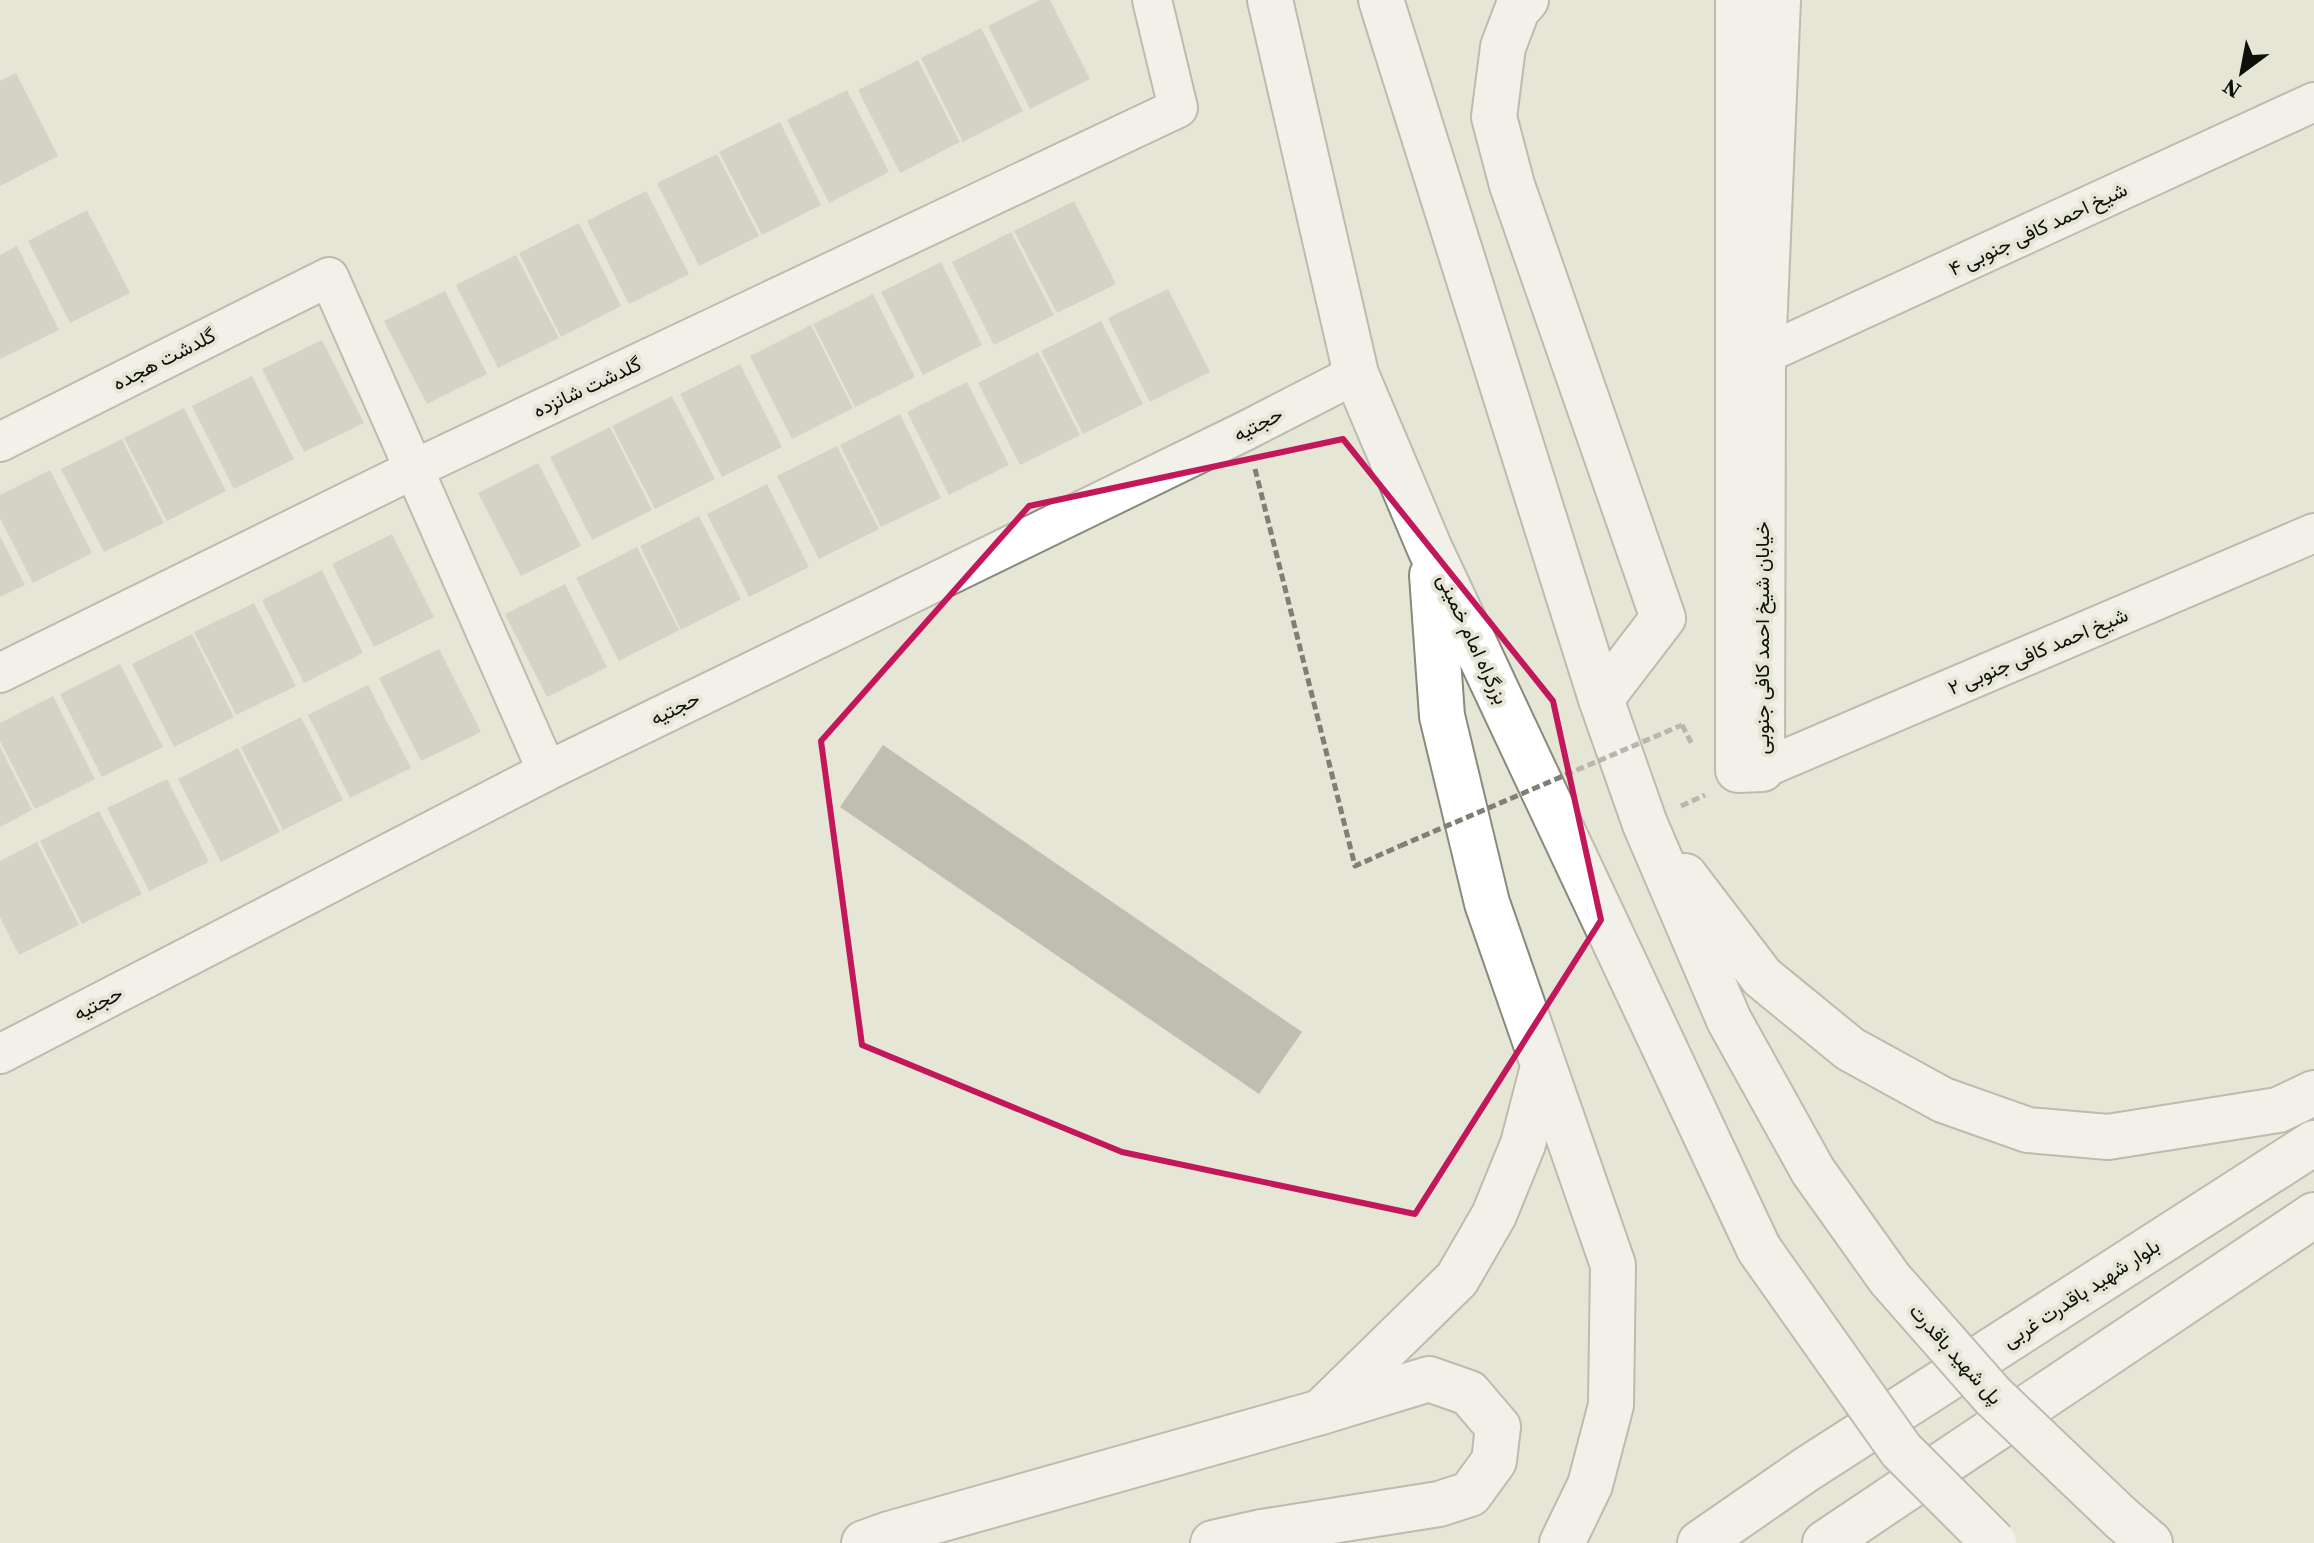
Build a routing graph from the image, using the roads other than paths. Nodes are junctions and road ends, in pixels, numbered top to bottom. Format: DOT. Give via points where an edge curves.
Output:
graph roads {
  1 [pos="1152,0"];
  2 [pos="1270,0"];
  3 [pos="1381,0"];
  4 [pos="1526,0"];
  5 [pos="1738,0"];
  6 [pos="1778,0"];
  7 [pos="2314,102"];
  8 [pos="1763,355"];
  9 [pos="1356,374"];
  10 [pos="0,442"];
  11 [pos="414,469"];
  12 [pos="2314,533"];
  13 [pos="1430,549"];
  14 [pos="0,673"];
  15 [pos="1601,699"];
  16 [pos="1762,769"];
  17 [pos="547,771"];
  18 [pos="1645,824"];
  19 [pos="0,1054"];
  20 [pos="1543,1067"];
  21 [pos="2314,1093"];
  22 [pos="2314,1143"];
  23 [pos="2314,1215"];
  24 [pos="1321,1412"];
  25 [pos="2135,1530"];
  26 [pos="1836,1536"];
  27 [pos="1281,1538"];
  28 [pos="864,1543"];
  29 [pos="1213,1543"];
  30 [pos="1562,1543"];
  31 [pos="1700,1543"];
  32 [pos="1994,1543"];
  1 -- 11 [label="street, گلدشت شانزده" via="1178,108"];
  2 -- 9 [label="main road, بزرگراه امام خمینی"];
  3 -- 15 [label="main road"];
  4 -- 15 [label="main road" via="1503,47 1494,117 1512,185 1663,618"];
  5 -- 16 [label="main road, خیابان شیخ احمد کافی جنوبی" via="1738,770"];
  6 -- 8 [label="main road, خیابان شیخ احمد کافی جنوبی"];
  7 -- 8 [label="street, شیخ احمد کافی جنوبی ۴"];
  8 -- 16 [label="main road, خیابان شیخ احمد کافی جنوبی"];
  9 -- 13 [label="main road, بزرگراه امام خمینی"];
  9 -- 17 [label="street, حجتیه"];
  10 -- 11 [label="street, گلدشت هجده" via="329,277"];
  11 -- 14 [label="street, گلدشت شانزده"];
  11 -- 17 [label="street"];
  12 -- 16 [label="street, شیخ احمد کافی جنوبی ۲"];
  13 -- 20 [label="main road" via="1442,716 1487,903"];
  13 -- 32 [label="main road, بزرگراه امام خمینی, bridge" via="1759,1249 1901,1450"];
  15 -- 18 [label="main road"];
  17 -- 19 [label="street, حجتیه"];
  18 -- 21 [label="main road" via="1762,977 1850,1049 1943,1100 2028,1130 2108,1137 2278,1110"];
  18 -- 25 [label="main road, پل شهید باقدرت, bridge" via="1729,1020 1813,1171 1890,1279 1982,1385"];
  20 -- 24 [label="main road" via="1523,1144 1494,1215 1457,1279"];
  20 -- 30 [label="main road" via="1613,1265 1611,1405 1590,1485"];
  22 -- 31 [label="main road, بلوار شهید باقدرت غربی"];
  23 -- 26 [label="main road"];
  24 -- 27 [label="main road" via="1429,1379 1469,1393 1498,1427 1494,1461 1470,1494"];
  24 -- 28 [label="main road"];
  27 -- 29 [label="main road"];
}
